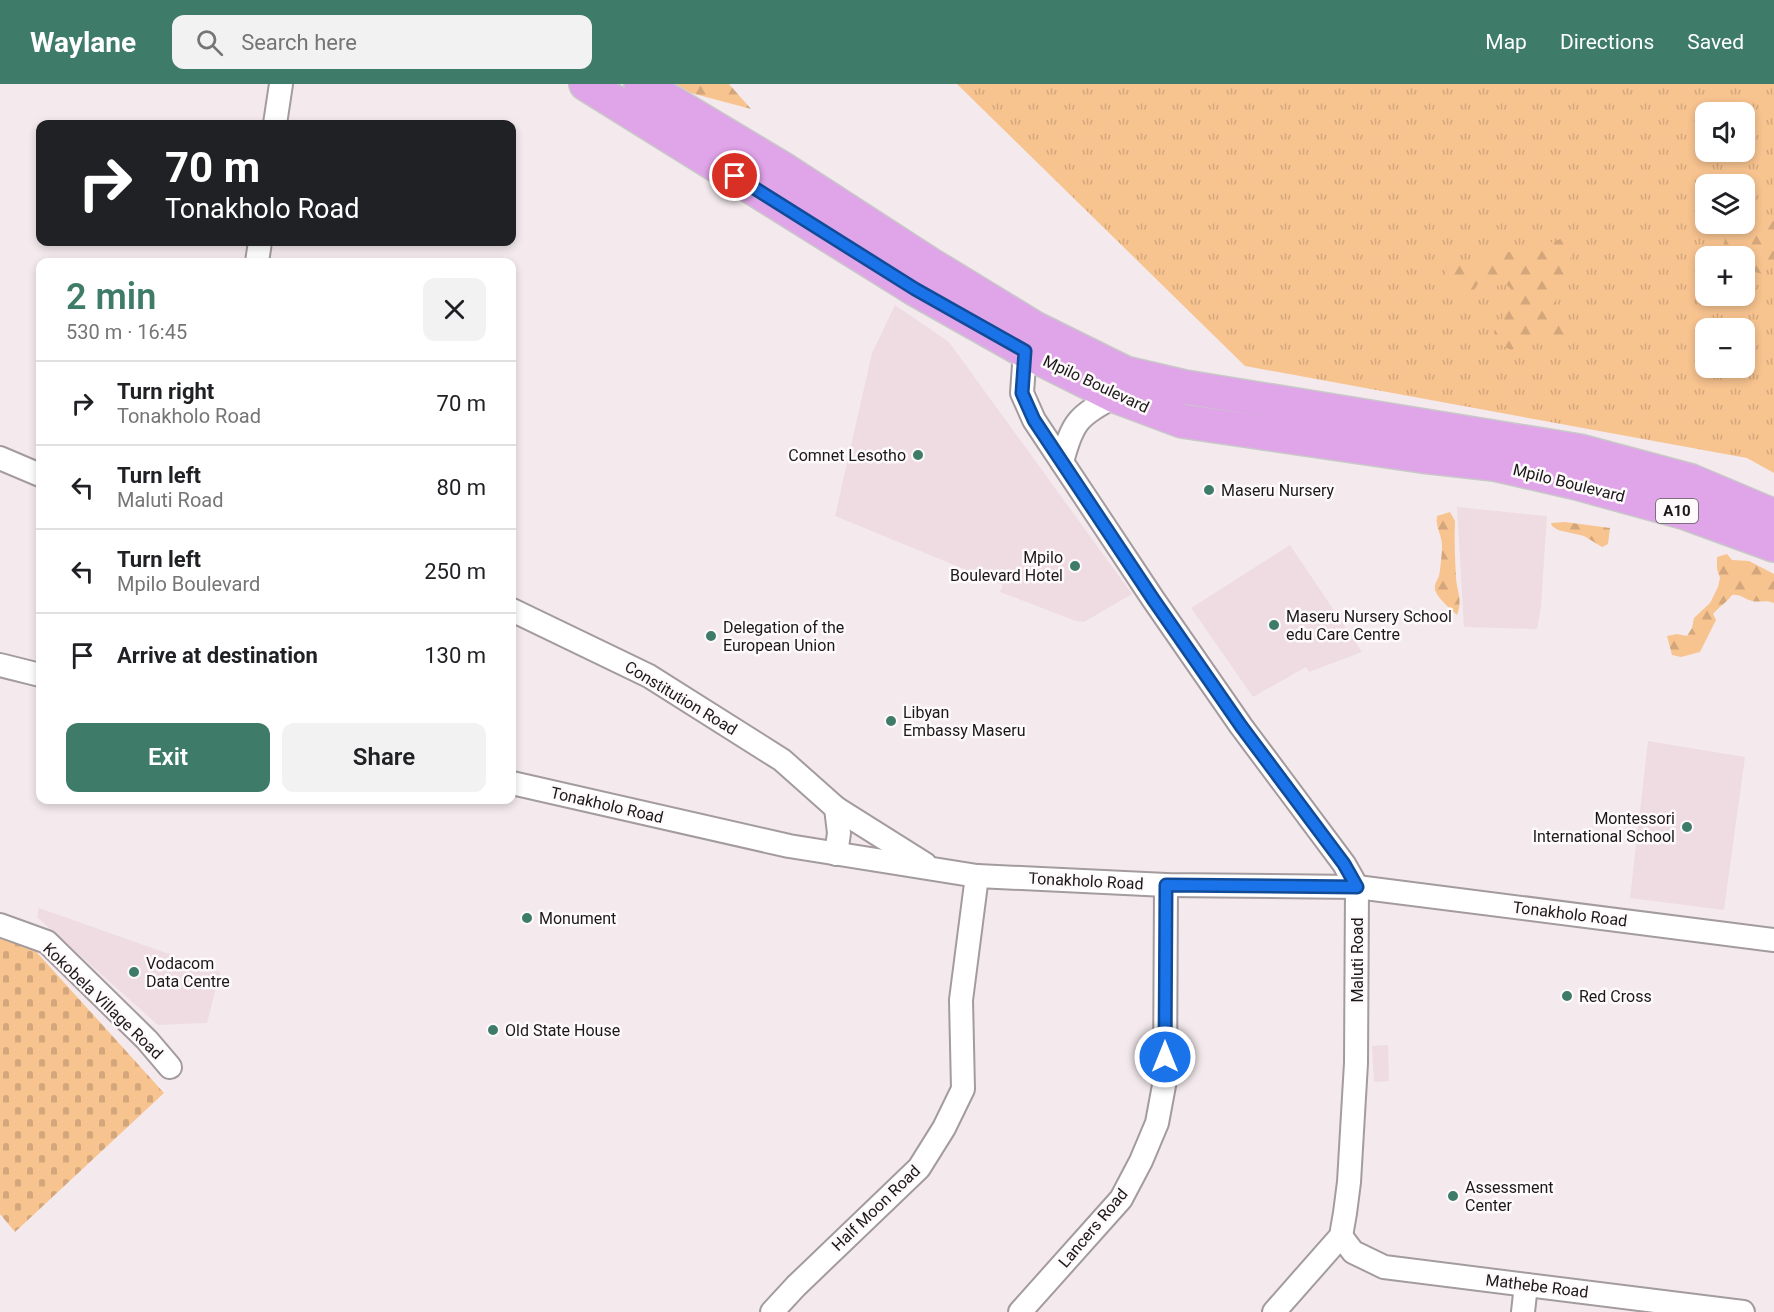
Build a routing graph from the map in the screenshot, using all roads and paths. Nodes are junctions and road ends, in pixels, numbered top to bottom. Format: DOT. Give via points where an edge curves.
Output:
graph roads {
  1 [pos="280,84"];
  2 [pos="585,84"];
  3 [pos="641,84"];
  4 [pos="276,120"];
  5 [pos="1031,340"];
  6 [pos="1115,396"];
  7 [pos="0,458"];
  8 [pos="1062,462"];
  9 [pos="36,474"];
  10 [pos="1774,516"];
  11 [pos="1774,545"];
  12 [pos="516,612"];
  13 [pos="0,665"];
  14 [pos="36,674"];
  15 [pos="516,784"];
  16 [pos="836,808"];
  17 [pos="836,854"];
  18 [pos="932,869"];
  19 [pos="977,876"];
  20 [pos="1166,885"];
  21 [pos="1357,887"];
  22 [pos="0,925"];
  23 [pos="1774,940"];
  24 [pos="170,1067"];
  25 [pos="1341,1236"];
  26 [pos="1527,1285"];
  27 [pos="772,1312"];
  28 [pos="1020,1312"];
  29 [pos="1275,1312"];
  30 [pos="1523,1312"];
  31 [pos="1743,1312"];
  1 -- 4 [label="street"];
  2 -- 5 [label="highway, Mpilo Boulevard / A10" via="915,289"];
  3 -- 5 [label="highway, Mpilo Boulevard / A10" via="931,265"];
  5 -- 6 [label="highway, Mpilo Boulevard / A10"];
  5 -- 8 [label="street" via="1022,393 1034,420"];
  5 -- 10 [label="highway, Mpilo Boulevard / A10" via="1125,373 1185,387 1579,451 1691,481"];
  6 -- 8 [label="street" via="1081,417 1070,434"];
  6 -- 11 [label="highway, Mpilo Boulevard / A10" via="1182,421 1494,464 1686,513"];
  7 -- 9 [label="street"];
  8 -- 21 [label="street" via="1241,726"];
  12 -- 16 [label="street, Constitution Road" via="649,676 782,760"];
  13 -- 14 [label="street"];
  15 -- 17 [label="street, Tonakholo Road"];
  16 -- 17 [label="street"];
  16 -- 18 [label="street, Constitution Road"];
  17 -- 18 [label="street, Tonakholo Road"];
  18 -- 19 [label="street, Tonakholo Road"];
  19 -- 20 [label="street, Tonakholo Road"];
  19 -- 27 [label="street, Half Moon Road" via="961,1000 963,1089 919,1168"];
  20 -- 21 [label="street, Tonakholo Road"];
  20 -- 28 [label="street, Lancers Road" via="1165,1080 1157,1123 1121,1199"];
  21 -- 23 [label="street, Tonakholo Road"];
  21 -- 25 [label="street, Maluti Road" via="1356,1063 1349,1182"];
  22 -- 24 [label="street, Kokobela Village Road" via="47,942"];
  25 -- 26 [label="street, Mathebe Road" via="1353,1252 1384,1267"];
  25 -- 29 [label="street"];
  26 -- 30 [label="street"];
  26 -- 31 [label="street, Mathebe Road"];
}
